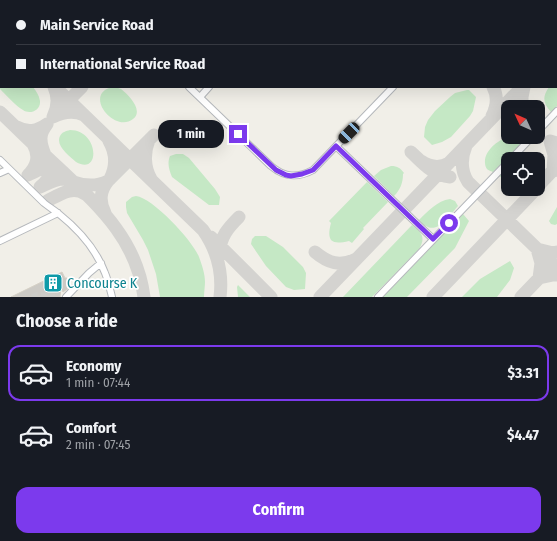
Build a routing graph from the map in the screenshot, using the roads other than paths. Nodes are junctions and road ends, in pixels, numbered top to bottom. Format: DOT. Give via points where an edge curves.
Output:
graph roads {
  1 [pos="190,88"];
  2 [pos="208,88"];
  3 [pos="392,88"];
  4 [pos="200,97"];
  5 [pos="557,111"];
  6 [pos="545,124"];
  7 [pos="525,144"];
  8 [pos="336,146"];
  9 [pos="518,152"];
  10 [pos="0,160"];
  11 [pos="9,169"];
  12 [pos="501,169"];
  13 [pos="0,173"];
  14 [pos="58,213"];
  15 [pos="433,239"];
  16 [pos="0,241"];
  17 [pos="101,263"];
  18 [pos="66,297"];
  19 [pos="112,297"];
  20 [pos="378,297"];
  1 -- 4 [label="lane"];
  2 -- 4 [label="lane"];
  3 -- 8 [label="lane"];
  4 -- 8 [label="lane" via="276,170 286,175 296,176 313,170"];
  5 -- 6 [label="lane"];
  7 -- 9 [label="lane"];
  8 -- 15 [label="lane"];
  10 -- 11 [label="lane"];
  11 -- 13 [label="lane"];
  11 -- 14 [label="lane"];
  12 -- 15 [label="lane"];
  14 -- 16 [label="lane"];
  14 -- 17 [label="lane" via="83,235"];
  15 -- 20 [label="lane"];
  17 -- 18 [label="lane"];
  17 -- 19 [label="lane"];
}
